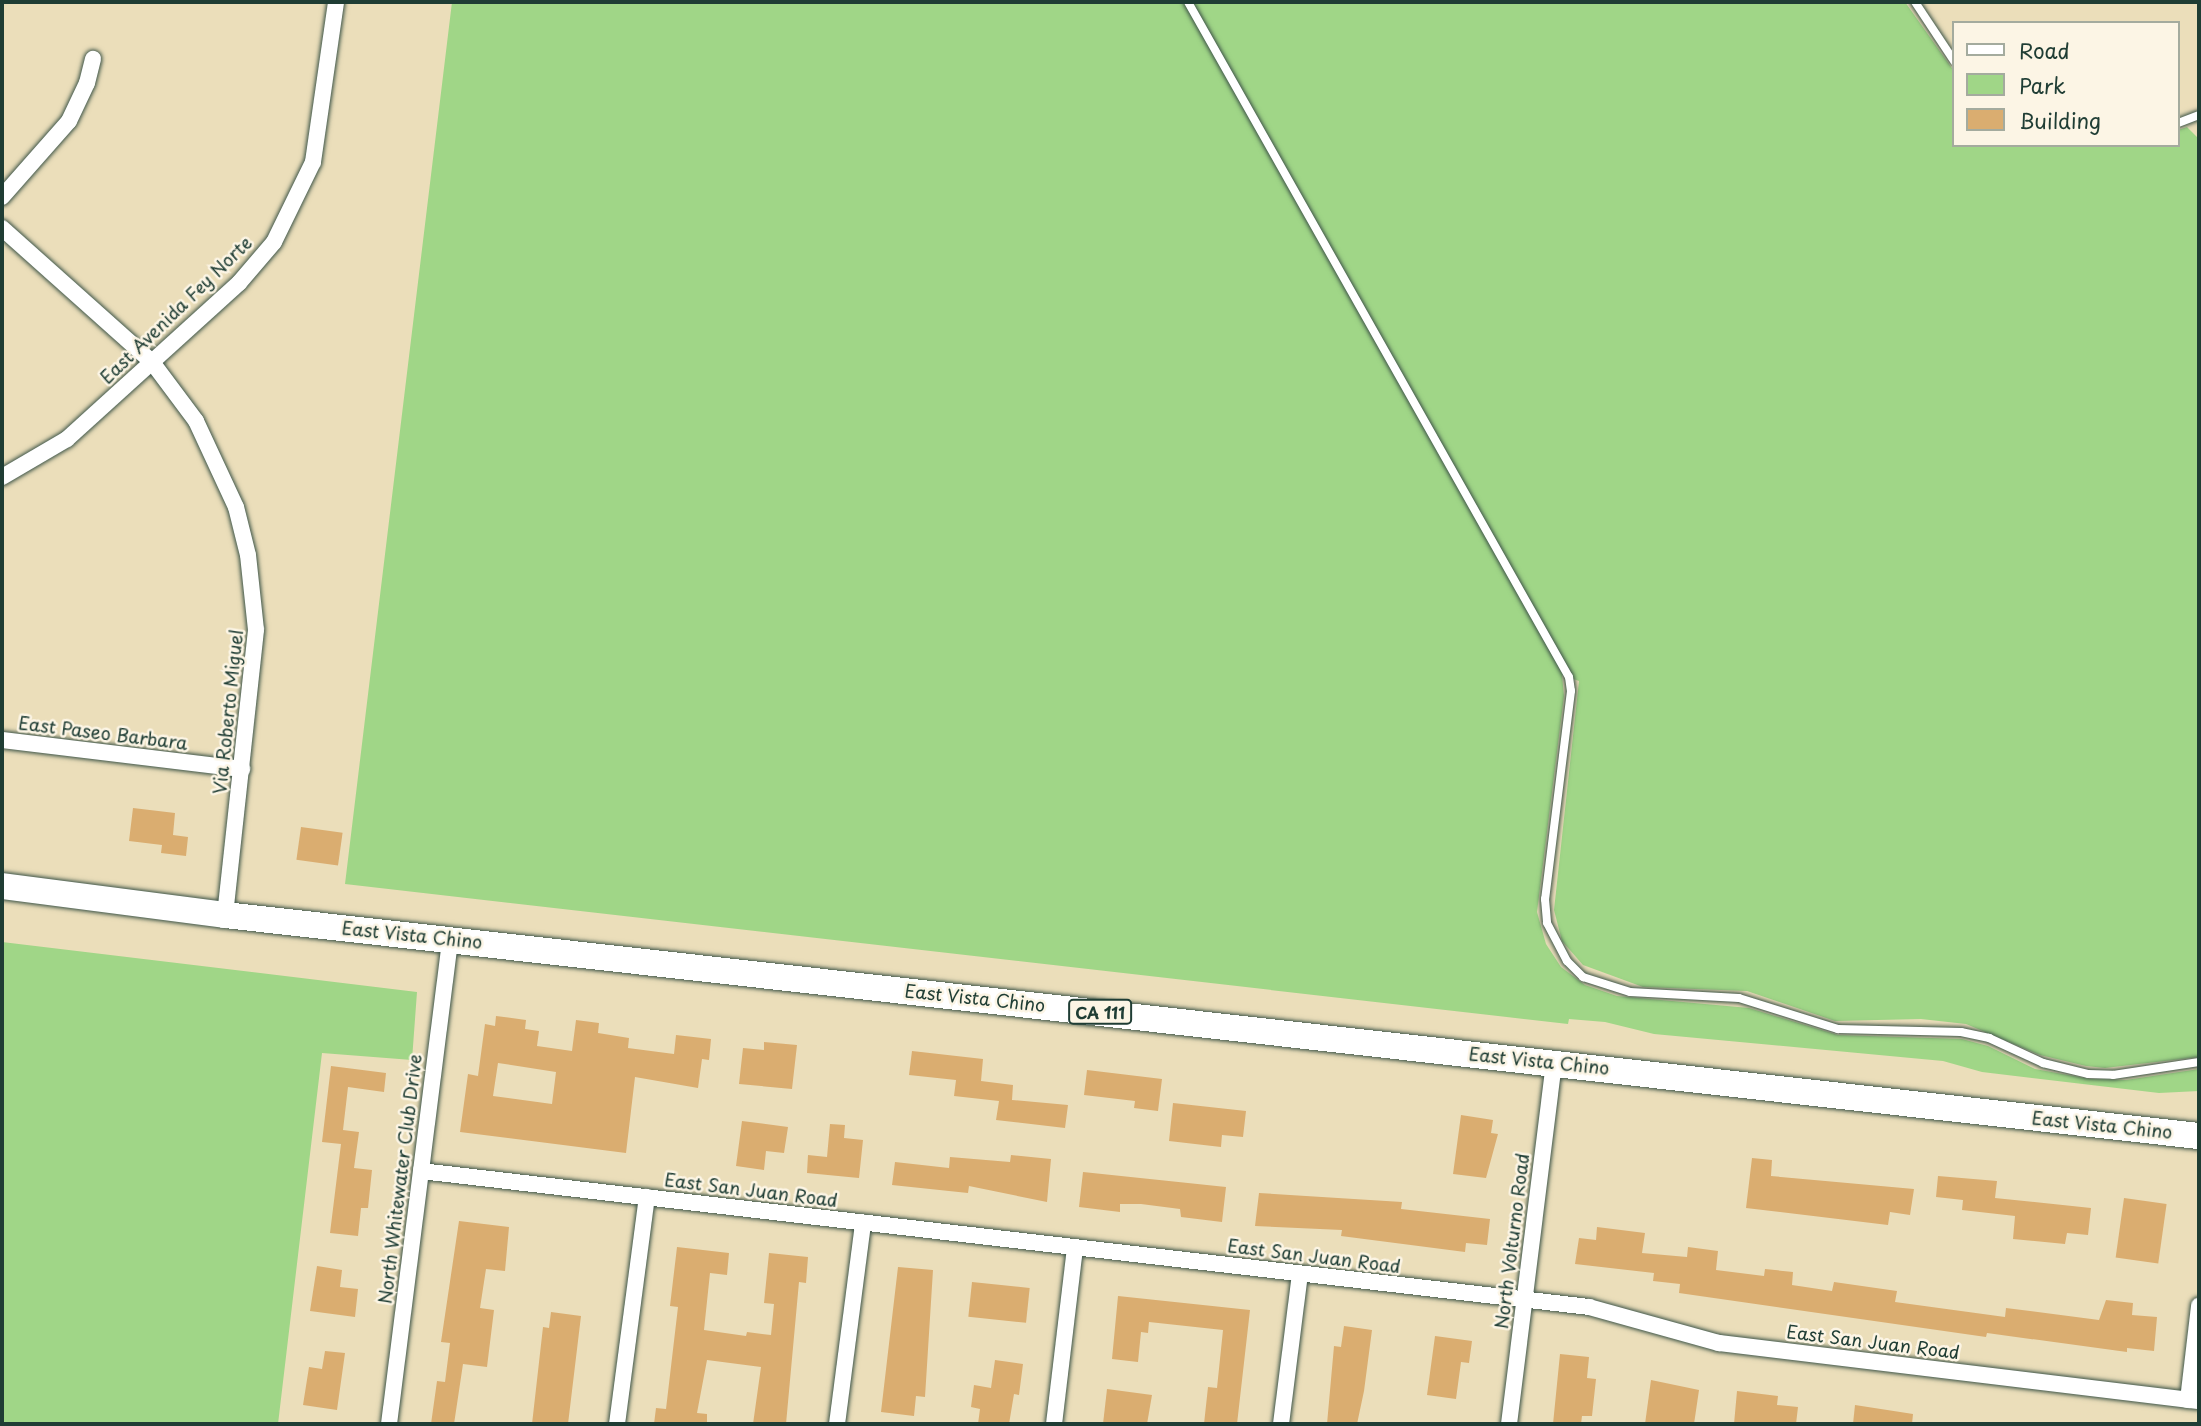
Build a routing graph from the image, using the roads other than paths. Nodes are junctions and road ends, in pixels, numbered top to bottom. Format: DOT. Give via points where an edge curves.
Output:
graph roads {
  1 [pos="336,2"];
  2 [pos="1188,2"];
  3 [pos="1915,2"];
  4 [pos="1952,58"];
  5 [pos="93,59"];
  6 [pos="2199,115"];
  7 [pos="2180,122"];
  8 [pos="2,197"];
  9 [pos="2,228"];
  10 [pos="152,362"];
  11 [pos="2,477"];
  12 [pos="2,740"];
  13 [pos="242,769"];
  14 [pos="2,886"];
  15 [pos="225,915"];
  16 [pos="450,938"];
  17 [pos="2199,1062"];
  18 [pos="1554,1063"];
  19 [pos="2199,1136"];
  20 [pos="421,1171"];
  21 [pos="647,1197"];
  22 [pos="863,1223"];
  23 [pos="1075,1247"];
  24 [pos="1300,1273"];
  25 [pos="1524,1299"];
  26 [pos="2199,1306"];
  27 [pos="2194,1400"];
  28 [pos="389,1424"];
  29 [pos="617,1424"];
  30 [pos="837,1424"];
  31 [pos="1054,1424"];
  32 [pos="1281,1424"];
  33 [pos="1508,1424"];
  1 -- 10 [label="street, East Avenida Fey Norte" via="321,129 290,217 256,265"];
  2 -- 17 [label="lane" via="1569,677 1545,899 1547,923 1567,961 1583,977 1617,989 1739,999 1838,1030 1961,1032 1989,1038 2043,1063 2088,1074 2113,1075"];
  3 -- 4 [label="lane"];
  5 -- 8 [label="street" via="88,83 69,121"];
  6 -- 7 [label="lane"];
  9 -- 10 [label="street, Via Roberto Miguel"];
  10 -- 11 [label="street, East Avenida Fey Norte" via="67,439"];
  10 -- 13 [label="street, Via Roberto Miguel" via="196,421 218,462 248,555 256,630"];
  12 -- 13 [label="street, East Paseo Barbara"];
  13 -- 15 [label="street, Via Roberto Miguel"];
  14 -- 15 [label="main road, East Vista Chino / CA 111"];
  15 -- 16 [label="main road, East Vista Chino / CA 111"];
  16 -- 18 [label="main road, East Vista Chino / CA 111"];
  16 -- 20 [label="street, North Whitewater Club Drive"];
  18 -- 19 [label="main road, East Vista Chino / CA 111"];
  18 -- 25 [label="street, North Volturno Road"];
  20 -- 21 [label="street, East San Juan Road"];
  20 -- 28 [label="street, North Whitewater Club Drive"];
  21 -- 22 [label="street, East San Juan Road"];
  21 -- 29 [label="street"];
  22 -- 23 [label="street, East San Juan Road"];
  22 -- 30 [label="street"];
  23 -- 24 [label="street, East San Juan Road"];
  23 -- 31 [label="street"];
  24 -- 25 [label="street, East San Juan Road"];
  24 -- 32 [label="street"];
  25 -- 27 [label="street, East San Juan Road" via="1589,1307 1719,1343"];
  25 -- 33 [label="street, North Volturno Road"];
  26 -- 27 [label="street"];
}
